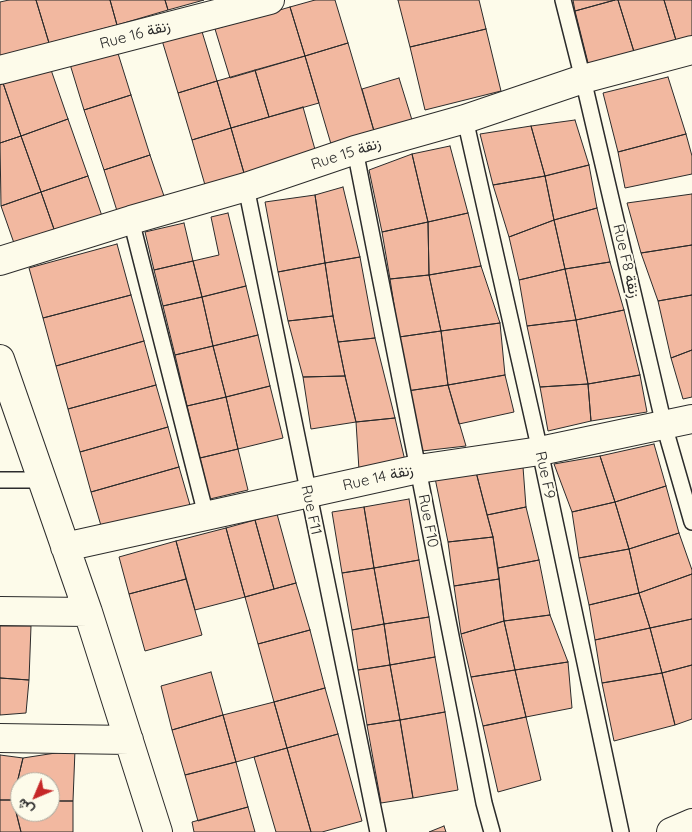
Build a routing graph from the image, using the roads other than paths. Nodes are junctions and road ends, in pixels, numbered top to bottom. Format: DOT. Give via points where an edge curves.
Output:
graph roads {
  1 [pos="270,0"];
  2 [pos="563,0"];
  3 [pos="692,50"];
  4 [pos="0,70"];
  5 [pos="583,79"];
  6 [pos="465,119"];
  7 [pos="355,150"];
  8 [pos="246,187"];
  9 [pos="132,220"];
  10 [pos="0,261"];
  11 [pos="0,362"];
  12 [pos="692,419"];
  13 [pos="664,425"];
  14 [pos="540,451"];
  15 [pos="418,469"];
  16 [pos="0,480"];
  17 [pos="41,480"];
  18 [pos="308,494"];
  19 [pos="206,516"];
  20 [pos="692,522"];
  21 [pos="65,547"];
  22 [pos="0,611"];
  23 [pos="88,612"];
  24 [pos="0,738"];
  25 [pos="129,740"];
  26 [pos="692,822"];
  27 [pos="158,832"];
  28 [pos="378,832"];
  29 [pos="492,832"];
  30 [pos="621,832"];
  31 [pos="670,832"];
  1 -- 4 [label="street, Rue 16 زنقة"];
  2 -- 5 [label="lane, Rue F8 زنقة"];
  3 -- 5 [label="street, Rue 15 زنقة"];
  5 -- 6 [label="street, Rue 15 زنقة"];
  5 -- 13 [label="lane, Rue F8 زنقة"];
  6 -- 7 [label="street, Rue 15 زنقة"];
  6 -- 14 [label="lane, Rue F9"];
  7 -- 8 [label="street, Rue 15 زنقة"];
  7 -- 15 [label="lane, Rue F10"];
  8 -- 9 [label="street, Rue 15 زنقة"];
  8 -- 18 [label="lane, Rue F11"];
  9 -- 10 [label="street, Rue 15 زنقة"];
  9 -- 19 [label="lane"];
  11 -- 17 [label="street"];
  12 -- 13 [label="street, Rue 14 زنقة"];
  13 -- 14 [label="street, Rue 14 زنقة"];
  13 -- 20 [label="lane, Rue F8 زنقة"];
  14 -- 15 [label="street, Rue 14 زنقة"];
  14 -- 30 [label="lane, Rue F9"];
  15 -- 18 [label="street, Rue 14 زنقة"];
  15 -- 29 [label="lane, Rue F10"];
  16 -- 17 [label="lane"];
  17 -- 21 [label="street"];
  18 -- 19 [label="street, Rue 14 زنقة"];
  18 -- 28 [label="lane, Rue F11"];
  19 -- 21 [label="street, Rue 14 زنقة"];
  21 -- 23 [label="street"];
  22 -- 23 [label="street"];
  23 -- 25 [label="street"];
  24 -- 25 [label="street"];
  25 -- 27 [label="street"];
  26 -- 31 [label="street"];
}
